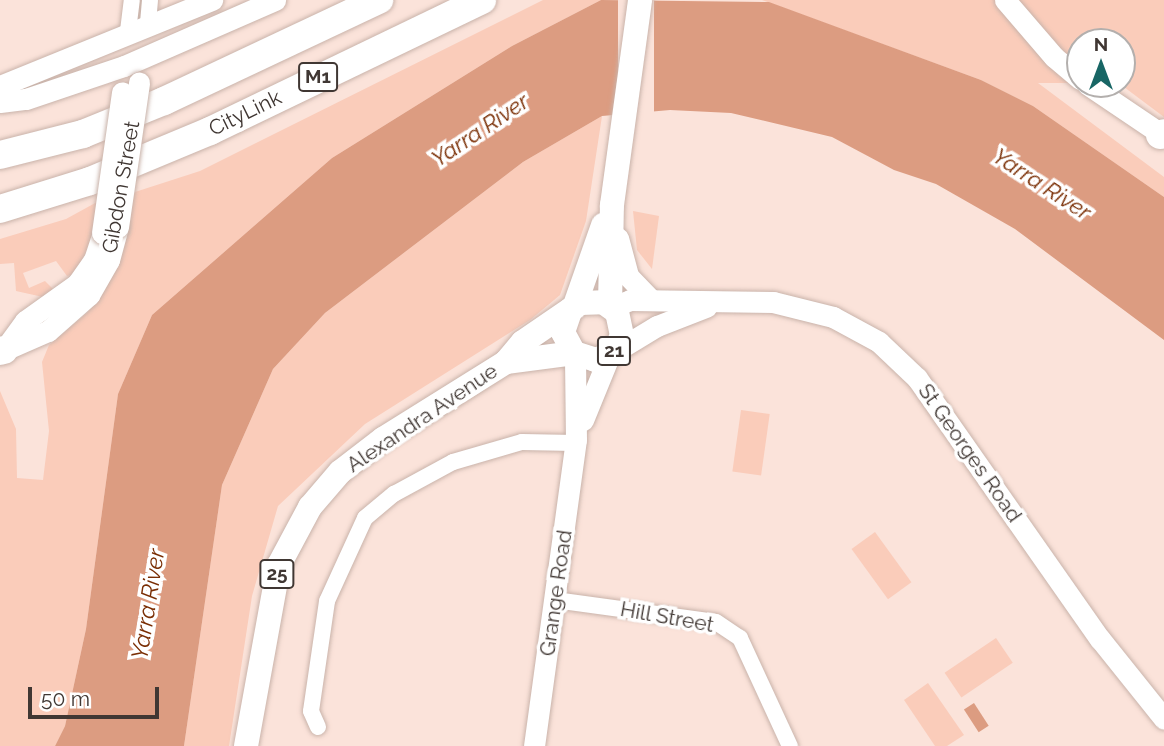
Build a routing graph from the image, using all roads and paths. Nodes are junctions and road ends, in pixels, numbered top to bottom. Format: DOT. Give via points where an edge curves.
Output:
graph roads {
  1 [pos="132,0"];
  2 [pos="150,0"];
  3 [pos="212,0"];
  4 [pos="275,0"];
  5 [pos="379,0"];
  6 [pos="482,0"];
  7 [pos="639,0"];
  8 [pos="1009,2"];
  9 [pos="138,27"];
  10 [pos="134,62"];
  11 [pos="1066,66"];
  12 [pos="0,86"];
  13 [pos="1107,98"];
  14 [pos="0,102"];
  15 [pos="83,134"];
  16 [pos="1163,137"];
  17 [pos="0,155"];
  18 [pos="0,168"];
  19 [pos="615,187"];
  20 [pos="0,209"];
  21 [pos="75,297"];
  22 [pos="650,299"];
  23 [pos="732,300"];
  24 [pos="611,307"];
  25 [pos="572,309"];
  26 [pos="37,312"];
  27 [pos="63,320"];
  28 [pos="2,350"];
  29 [pos="612,353"];
  30 [pos="575,354"];
  31 [pos="506,362"];
  32 [pos="575,441"];
  33 [pos="555,600"];
  34 [pos="1155,699"];
  35 [pos="1164,719"];
  36 [pos="318,727"];
  37 [pos="246,746"];
  38 [pos="534,746"];
  39 [pos="790,746"];
  1 -- 9 [label="street, Gibdon Street"];
  2 -- 9 [label="street, Gibdon Street"];
  3 -- 9 [label="street"];
  4 -- 10 [label="street"];
  5 -- 15 [label="highway, CityLink / M1"];
  6 -- 20 [label="highway, CityLink / M1" via="210,131 90,181"];
  7 -- 19 [label="main road, 21"];
  8 -- 11 [label="street"];
  9 -- 10 [label="street, Gibdon Street"];
  9 -- 12 [label="street"];
  10 -- 14 [label="street" via="26,99"];
  10 -- 21 [label="street, Gibdon Street, bridge" via="110,230"];
  13 -- 16 [label="street"];
  15 -- 17 [label="highway, CityLink / M1"];
  15 -- 18 [label="highway, M1"];
  19 -- 22 [label="street" via="624,268"];
  19 -- 24 [label="main road, 21"];
  19 -- 25 [label="main road, 21" via="589,273"];
  21 -- 26 [label="street, Gibdon Street"];
  21 -- 27 [label="street, Gibdon Street"];
  22 -- 23 [label="street, St Georges Road"];
  22 -- 24 [label="street, St Georges Road"];
  23 -- 29 [label="street, St Georges Road" via="680,315"];
  23 -- 34 [label="street, St Georges Road" via="773,302 833,317 900,360 1100,639"];
  24 -- 25 [label="main road, 21" via="595,300"];
  24 -- 29 [label="main road, 21" via="623,329"];
  25 -- 30 [label="main road, 21" via="563,332"];
  25 -- 31 [label="main road, Alexandra Avenue / 25" via="523,342"];
  26 -- 27 [label="street"];
  26 -- 28 [label="street, Gibdon Street"];
  27 -- 28 [label="street, Gibdon Street" via="43,334"];
  29 -- 30 [label="main road, 21" via="596,360"];
  29 -- 32 [label="street, Grange Road / 21"];
  30 -- 31 [label="main road, Alexandra Avenue / 25"];
  30 -- 32 [label="street, Grange Road / 21"];
  31 -- 37 [label="main road, Alexandra Avenue / 25" via="383,439 340,472 310,506 279,565"];
  32 -- 33 [label="street, Grange Road / 21"];
  32 -- 36 [label="street" via="522,442 453,462 394,494 365,518 327,601 311,710"];
  33 -- 38 [label="street, Grange Road / 21"];
  33 -- 39 [label="street, Hill Street" via="716,622 740,638"];
  34 -- 35 [label="street, St Georges Road"];
}
